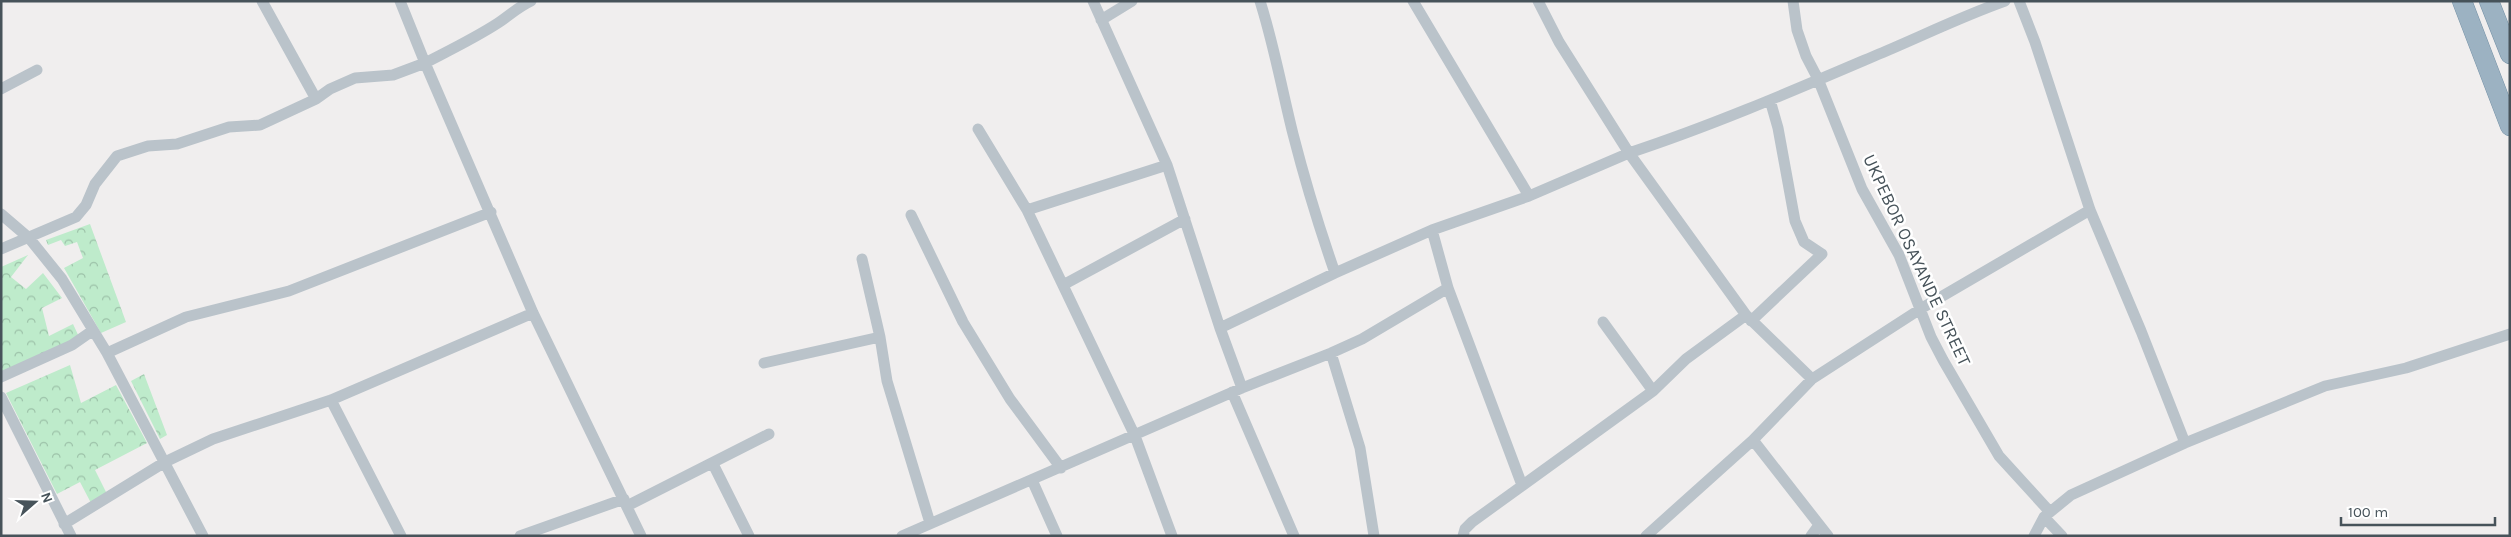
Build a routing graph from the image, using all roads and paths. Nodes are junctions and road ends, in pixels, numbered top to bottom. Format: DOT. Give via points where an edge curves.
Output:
graph roads {
  1 [pos="262,1"];
  2 [pos="400,1"];
  3 [pos="531,1"];
  4 [pos="1093,1"];
  5 [pos="1132,1"];
  6 [pos="1260,1"];
  7 [pos="1413,1"];
  8 [pos="1538,1"];
  9 [pos="1793,1"];
  10 [pos="2004,1"];
  11 [pos="2019,1"];
  12 [pos="2462,1"];
  13 [pos="2489,1"];
  14 [pos="1102,20"];
  15 [pos="2510,54"];
  16 [pos="425,63"];
  17 [pos="37,70"];
  18 [pos="1818,80"];
  19 [pos="1,89"];
  20 [pos="316,99"];
  21 [pos="1770,100"];
  22 [pos="2510,126"];
  23 [pos="978,129"];
  24 [pos="1629,153"];
  25 [pos="1167,165"];
  26 [pos="1529,196"];
  27 [pos="1027,210"];
  28 [pos="2090,210"];
  29 [pos="490,212"];
  30 [pos="1,214"];
  31 [pos="911,215"];
  32 [pos="1184,219"];
  33 [pos="1432,230"];
  34 [pos="29,238"];
  35 [pos="1,249"];
  36 [pos="862,259"];
  37 [pos="1334,273"];
  38 [pos="1063,285"];
  39 [pos="1448,288"];
  40 [pos="1922,308"];
  41 [pos="533,313"];
  42 [pos="1748,318"];
  43 [pos="1602,322"];
  44 [pos="1220,328"];
  45 [pos="92,331"];
  46 [pos="2510,334"];
  47 [pos="880,337"];
  48 [pos="107,353"];
  49 [pos="1331,353"];
  50 [pos="764,363"];
  51 [pos="1,377"];
  52 [pos="1812,379"];
  53 [pos="1237,390"];
  54 [pos="1653,391"];
  55 [pos="1,397"];
  56 [pos="331,400"];
  57 [pos="769,434"];
  58 [pos="1135,436"];
  59 [pos="1754,440"];
  60 [pos="2185,443"];
  61 [pos="165,462"];
  62 [pos="714,464"];
  63 [pos="1061,468"];
  64 [pos="1032,480"];
  65 [pos="1522,485"];
  66 [pos="625,503"];
  67 [pos="2047,515"];
  68 [pos="930,523"];
  69 [pos="64,524"];
  70 [pos="1818,525"];
  71 [pos="70,536"];
  72 [pos="203,536"];
  73 [pos="400,536"];
  74 [pos="520,536"];
  75 [pos="641,536"];
  76 [pos="749,536"];
  77 [pos="902,536"];
  78 [pos="1057,536"];
  79 [pos="1172,536"];
  80 [pos="1294,536"];
  81 [pos="1374,536"];
  82 [pos="1463,536"];
  83 [pos="1646,536"];
  84 [pos="1811,536"];
  85 [pos="1828,536"];
  86 [pos="2034,536"];
  87 [pos="2062,536"];
  1 -- 20 [label="street"];
  2 -- 16 [label="street"];
  3 -- 16 [label="street" via="517,7 472,39"];
  4 -- 14 [label="street"];
  5 -- 14 [label="street"];
  6 -- 37 [label="street" via="1318,226"];
  7 -- 26 [label="street"];
  8 -- 24 [label="street" via="1559,42"];
  9 -- 18 [label="street, UKPEBOR OSAYANDE STREET" via="1797,30"];
  10 -- 18 [label="street" via="1957,18"];
  11 -- 28 [label="street"];
  12 -- 22 [label="highway"];
  13 -- 15 [label="highway"];
  14 -- 25 [label="street"];
  16 -- 20 [label="street" via="393,75 355,78"];
  16 -- 29 [label="street"];
  17 -- 19 [label="street"];
  18 -- 21 [label="street"];
  18 -- 40 [label="street, UKPEBOR OSAYANDE STREET" via="1862,189 1899,255"];
  20 -- 34 [label="street" via="260,125 229,127 176,144 148,146 116,156 76,217"];
  21 -- 24 [label="street"];
  21 -- 42 [label="street" via="1795,221 1804,242 1822,254"];
  23 -- 27 [label="street"];
  24 -- 26 [label="street"];
  24 -- 42 [label="street"];
  25 -- 27 [label="street"];
  25 -- 32 [label="street"];
  26 -- 33 [label="street"];
  27 -- 38 [label="street"];
  28 -- 40 [label="street"];
  28 -- 60 [label="street"];
  29 -- 41 [label="street"];
  29 -- 48 [label="street" via="289,291 186,317"];
  30 -- 34 [label="street"];
  31 -- 63 [label="street" via="963,322 1010,399"];
  32 -- 38 [label="street"];
  32 -- 44 [label="street"];
  33 -- 37 [label="street"];
  33 -- 39 [label="street"];
  34 -- 35 [label="street"];
  34 -- 45 [label="street" via="62,279"];
  36 -- 47 [label="street"];
  37 -- 44 [label="street"];
  38 -- 58 [label="street"];
  39 -- 49 [label="street" via="1362,339"];
  39 -- 65 [label="street"];
  40 -- 52 [label="street"];
  40 -- 67 [label="street, UKPEBOR OSAYANDE STREET" via="1931,337 1999,456"];
  41 -- 56 [label="street"];
  41 -- 66 [label="street"];
  42 -- 52 [label="street"];
  42 -- 54 [label="street" via="1686,359"];
  43 -- 54 [label="street"];
  44 -- 53 [label="street"];
  45 -- 48 [label="street"];
  45 -- 51 [label="street" via="72,345"];
  46 -- 60 [label="street" via="2406,368 2325,386"];
  47 -- 50 [label="street"];
  47 -- 68 [label="street" via="887,381"];
  48 -- 61 [label="street"];
  49 -- 53 [label="street"];
  49 -- 81 [label="street" via="1360,448"];
  52 -- 59 [label="street"];
  53 -- 58 [label="street"];
  53 -- 80 [label="street"];
  54 -- 65 [label="street"];
  55 -- 69 [label="street"];
  56 -- 61 [label="street" via="213,439"];
  56 -- 73 [label="street"];
  57 -- 62 [label="street"];
  58 -- 63 [label="street"];
  58 -- 79 [label="street"];
  59 -- 70 [label="street"];
  59 -- 83 [label="street"];
  60 -- 67 [label="street" via="2071,494"];
  61 -- 69 [label="street"];
  61 -- 72 [label="street"];
  62 -- 66 [label="street"];
  62 -- 76 [label="street"];
  63 -- 64 [label="street"];
  64 -- 68 [label="street"];
  64 -- 78 [label="street"];
  65 -- 82 [label="street" via="1472,522"];
  66 -- 74 [label="street"];
  66 -- 75 [label="street"];
  67 -- 86 [label="street"];
  67 -- 87 [label="street, UKPEBOR OSAYANDE STREET"];
  68 -- 77 [label="street"];
  69 -- 71 [label="street"];
  70 -- 84 [label="street"];
  70 -- 85 [label="street"];
}
